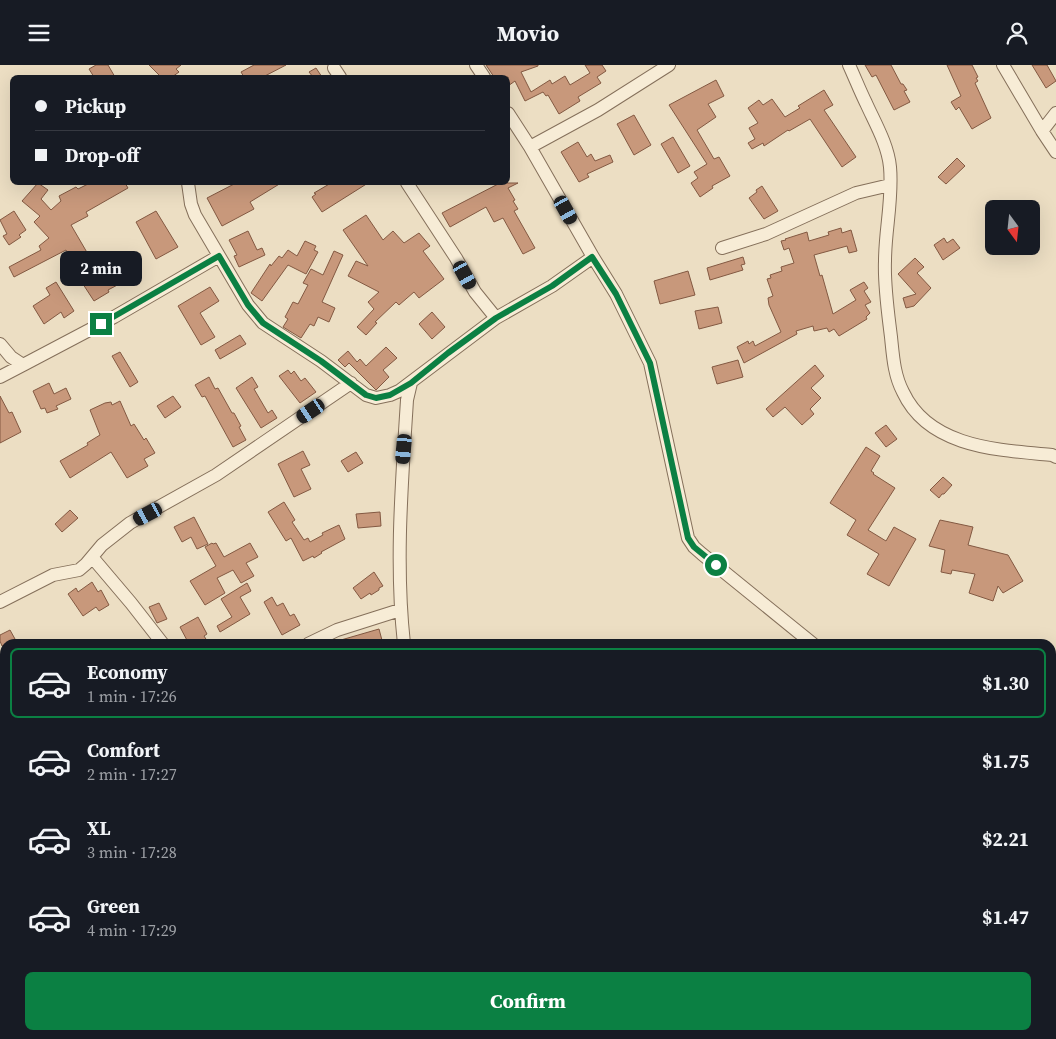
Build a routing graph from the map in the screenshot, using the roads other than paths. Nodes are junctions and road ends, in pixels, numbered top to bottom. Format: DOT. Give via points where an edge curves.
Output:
graph roads {
  1 [pos="669,65"];
  2 [pos="850,65"];
  3 [pos="1002,65"];
  4 [pos="1056,113"];
  5 [pos="510,116"];
  6 [pos="1042,131"];
  7 [pos="530,147"];
  8 [pos="1056,152"];
  9 [pos="188,185"];
  10 [pos="408,185"];
  11 [pos="890,185"];
  12 [pos="722,248"];
  13 [pos="219,256"];
  14 [pos="592,257"];
  15 [pos="496,318"];
  16 [pos="0,344"];
  17 [pos="23,365"];
  18 [pos="0,377"];
  19 [pos="351,383"];
  20 [pos="411,383"];
  21 [pos="1055,453"];
  22 [pos="92,557"];
  23 [pos="0,602"];
  24 [pos="400,610"];
  25 [pos="159,639"];
  26 [pos="318,639"];
  27 [pos="403,639"];
  28 [pos="807,639"];
  1 -- 7 [label="street" via="598,110"];
  2 -- 11 [label="street" via="882,139 890,166"];
  3 -- 6 [label="street"];
  4 -- 6 [label="street"];
  5 -- 7 [label="street"];
  6 -- 8 [label="street"];
  7 -- 14 [label="street"];
  9 -- 13 [label="street" via="195,215"];
  10 -- 15 [label="street" via="475,293"];
  11 -- 12 [label="street" via="856,193 766,234"];
  11 -- 21 [label="street" via="884,261 895,372 903,393 918,416 943,433 971,445"];
  13 -- 17 [label="street"];
  13 -- 19 [label="street" via="248,305 263,323"];
  14 -- 15 [label="street" via="546,290"];
  14 -- 28 [label="street" via="616,294 650,363 688,538 702,554"];
  15 -- 20 [label="street"];
  16 -- 17 [label="street"];
  17 -- 18 [label="street"];
  19 -- 20 [label="street" via="366,395 376,398 390,395"];
  19 -- 22 [label="street" via="216,475 130,523"];
  20 -- 24 [label="street" via="402,462"];
  22 -- 23 [label="street" via="79,569 53,575"];
  22 -- 25 [label="street"];
  24 -- 26 [label="street" via="337,629"];
  24 -- 27 [label="street"];
}
